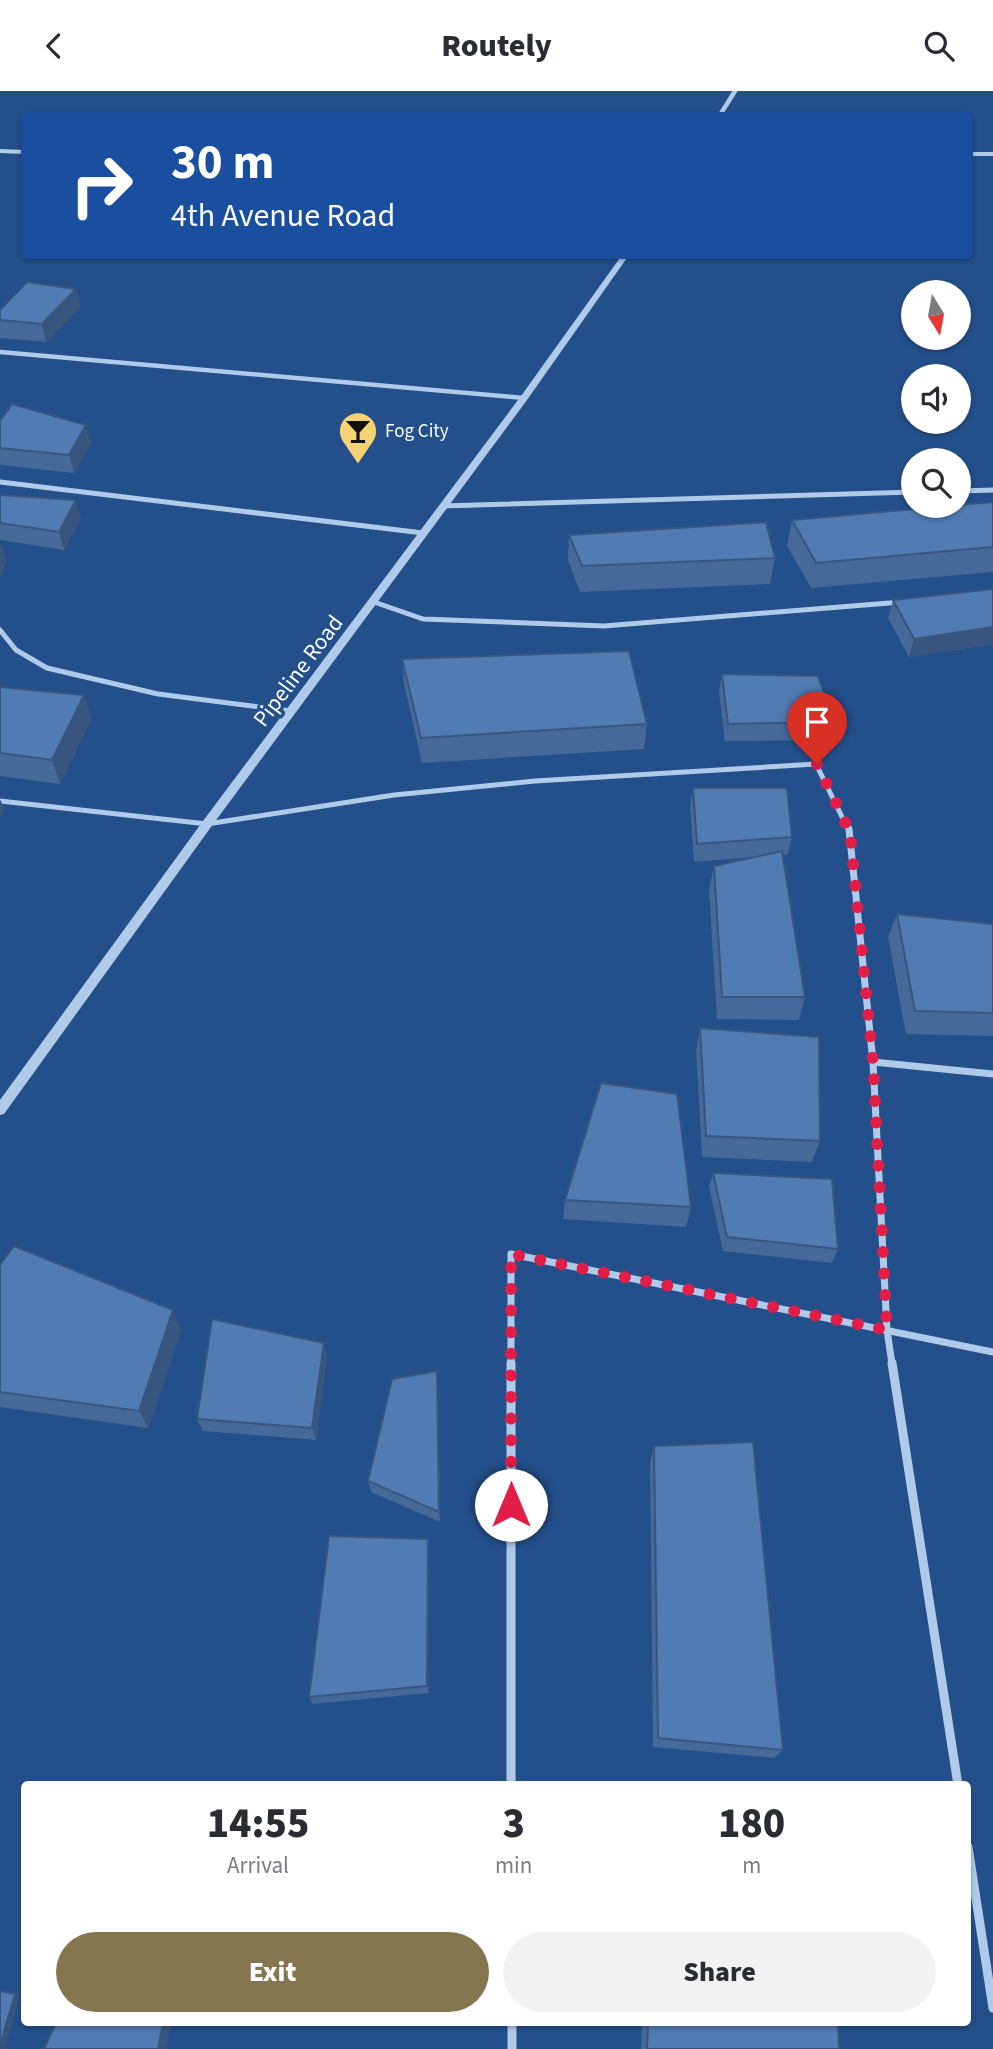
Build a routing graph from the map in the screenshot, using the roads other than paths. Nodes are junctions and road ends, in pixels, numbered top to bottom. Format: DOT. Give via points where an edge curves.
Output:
graph roads {
  1 [pos="735,91"];
  2 [pos="722,112"];
  3 [pos="0,151"];
  4 [pos="21,152"];
  5 [pos="973,154"];
  6 [pos="993,154"];
  7 [pos="623,259"];
  8 [pos="0,352"];
  9 [pos="524,398"];
  10 [pos="0,482"];
  11 [pos="993,490"];
  12 [pos="971,491"];
  13 [pos="901,492"];
  14 [pos="442,506"];
  15 [pos="424,533"];
  16 [pos="374,602"];
  17 [pos="911,602"];
  18 [pos="0,629"];
  19 [pos="292,711"];
  20 [pos="0,801"];
  21 [pos="207,824"];
  22 [pos="873,1062"];
  23 [pos="993,1074"];
  24 [pos="0,1110"];
  25 [pos="887,1330"];
  26 [pos="993,1352"];
  27 [pos="511,1781"];
  28 [pos="957,1781"];
  29 [pos="971,1866"];
  30 [pos="993,2008"];
  31 [pos="512,2026"];
  32 [pos="512,2049"];
  1 -- 2 [label="street"];
  3 -- 4 [label="street"];
  5 -- 6 [label="street"];
  7 -- 9 [label="street, Pipeline Road"];
  8 -- 9 [label="street"];
  9 -- 14 [label="street, Pipeline Road"];
  10 -- 15 [label="street"];
  11 -- 12 [label="street"];
  13 -- 14 [label="street"];
  14 -- 15 [label="street, Pipeline Road"];
  15 -- 16 [label="street, Pipeline Road"];
  16 -- 17 [label="street" via="423,619 604,626"];
  16 -- 19 [label="street, Pipeline Road"];
  18 -- 19 [label="street" via="16,650 47,668 158,694"];
  19 -- 21 [label="street, Pipeline Road"];
  20 -- 21 [label="street"];
  21 -- 22 [label="street" via="394,795 522,782 817,764 850,832"];
  21 -- 24 [label="street, Pipeline Road"];
  22 -- 23 [label="street"];
  22 -- 25 [label="street"];
  25 -- 26 [label="street"];
  25 -- 27 [label="street" via="511,1254"];
  25 -- 28 [label="street"];
  29 -- 30 [label="street"];
  31 -- 32 [label="street"];
}
